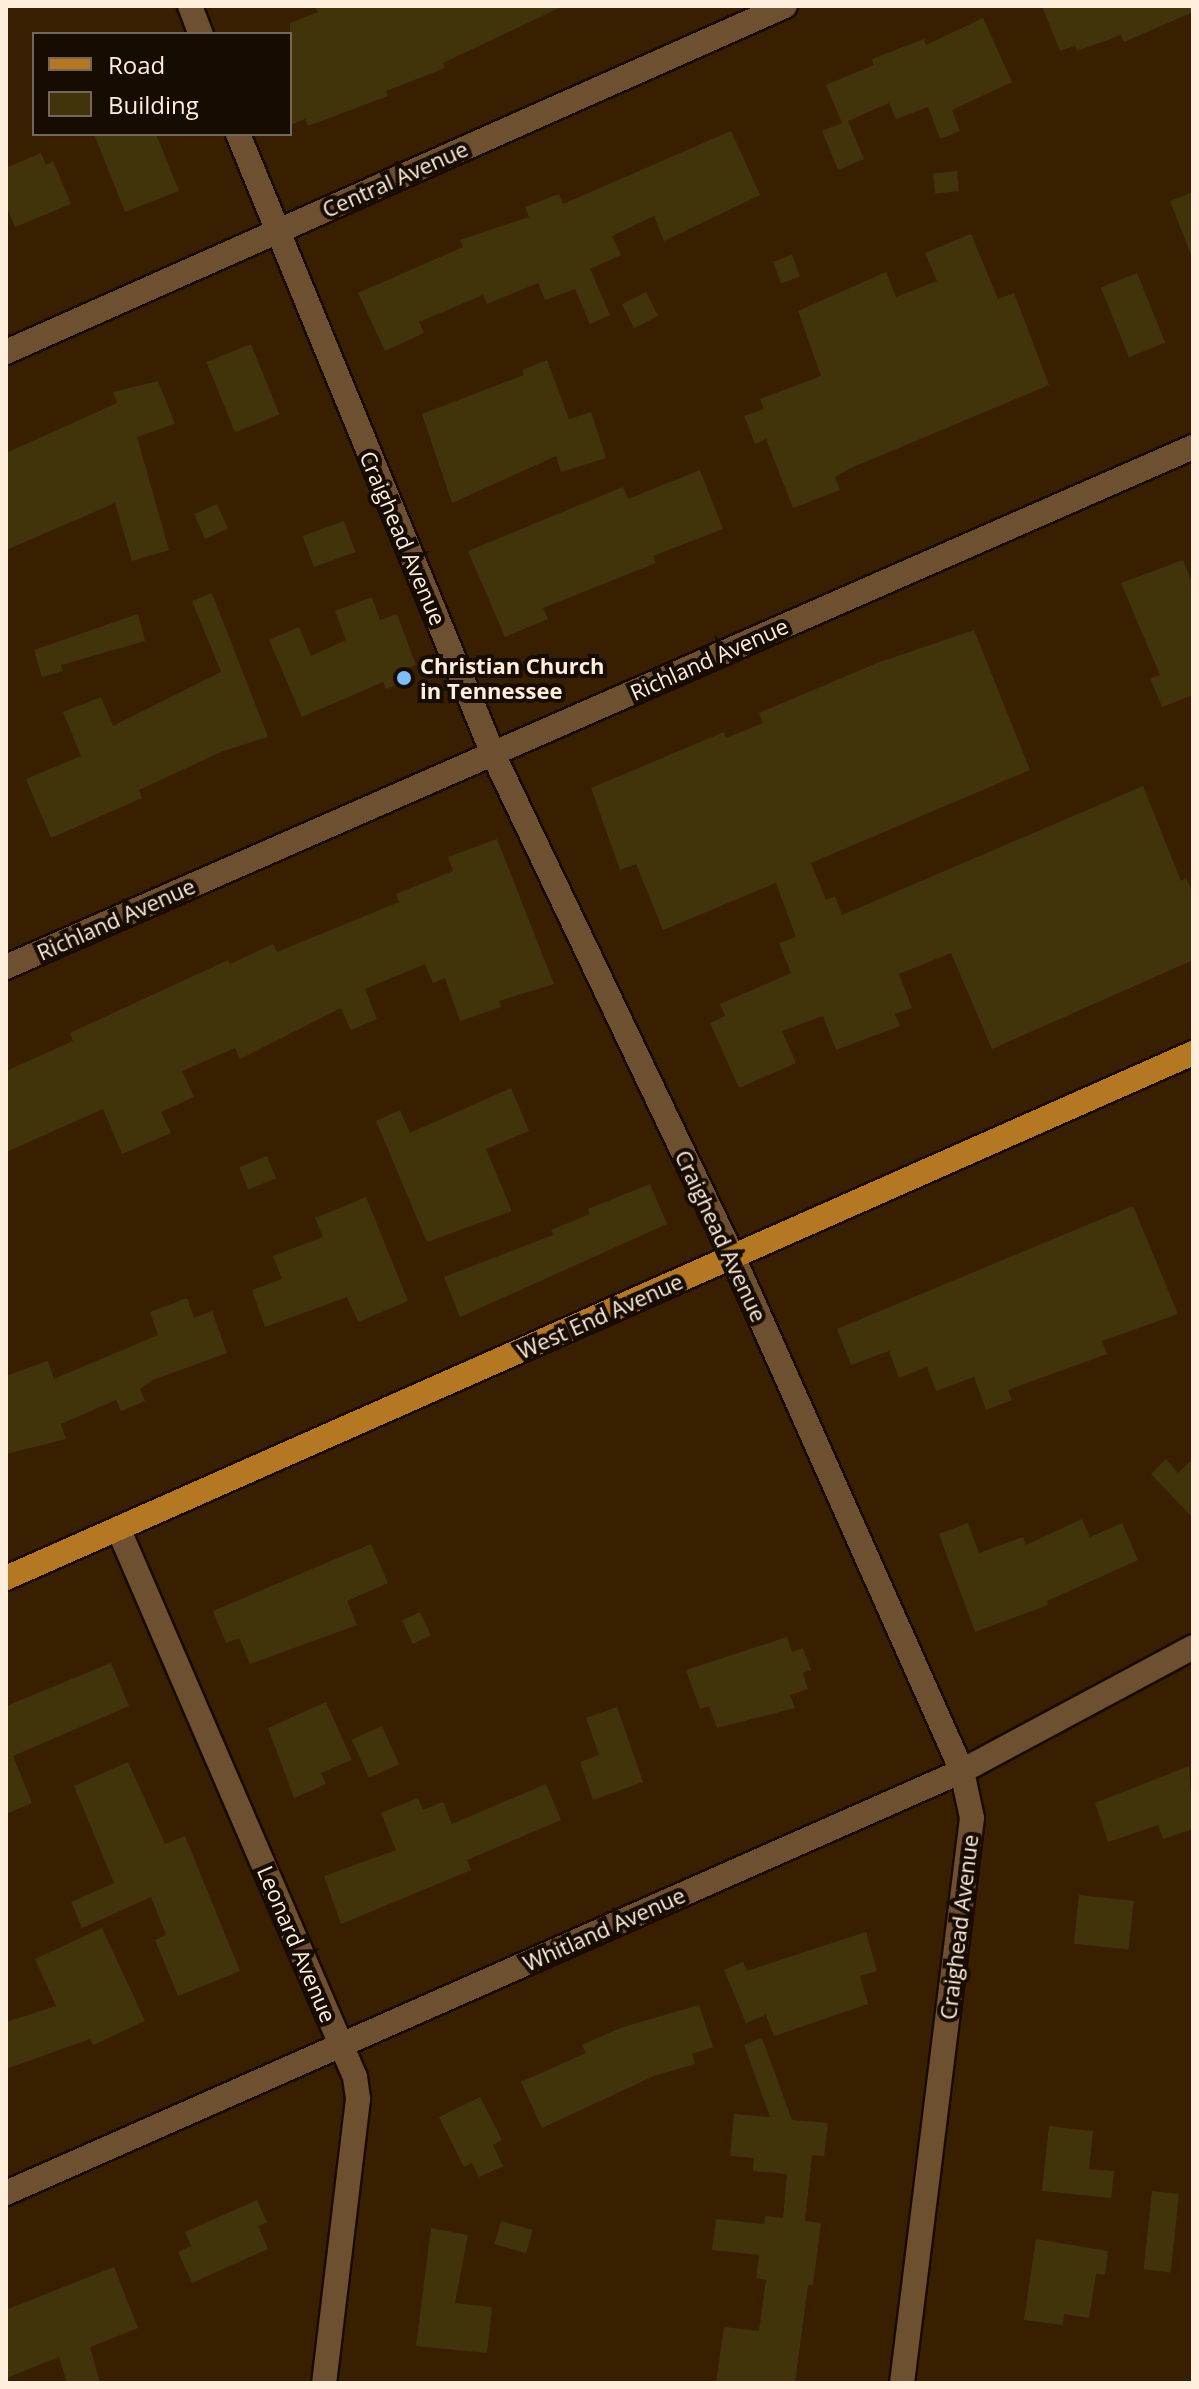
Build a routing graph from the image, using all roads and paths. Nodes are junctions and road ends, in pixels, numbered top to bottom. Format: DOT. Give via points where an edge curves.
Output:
graph roads {
  1 [pos="190,6"];
  2 [pos="785,6"];
  3 [pos="200,32"];
  4 [pos="239,136"];
  5 [pos="275,232"];
  6 [pos="6,352"];
  7 [pos="1193,447"];
  8 [pos="493,754"];
  9 [pos="6,967"];
  10 [pos="1193,1053"];
  11 [pos="733,1257"];
  12 [pos="118,1528"];
  13 [pos="6,1578"];
  14 [pos="1193,1647"];
  15 [pos="962,1771"];
  16 [pos="341,2043"];
  17 [pos="6,2193"];
  18 [pos="324,2383"];
  19 [pos="902,2383"];
  1 -- 3 [label="street"];
  2 -- 5 [label="street, Central Avenue"];
  4 -- 5 [label="street, Craighead Avenue"];
  5 -- 6 [label="street, Central Avenue"];
  5 -- 8 [label="street, Craighead Avenue"];
  7 -- 8 [label="street, Richland Avenue"];
  8 -- 9 [label="street, Richland Avenue"];
  8 -- 11 [label="street, Craighead Avenue"];
  10 -- 11 [label="main road, West End Avenue"];
  11 -- 12 [label="main road, West End Avenue"];
  11 -- 15 [label="street, Craighead Avenue"];
  12 -- 13 [label="main road, West End Avenue"];
  12 -- 16 [label="street, Leonard Avenue"];
  14 -- 15 [label="street, Whitland Avenue"];
  15 -- 16 [label="street, Whitland Avenue"];
  15 -- 19 [label="street, Craighead Avenue" via="972,1818"];
  16 -- 17 [label="street, Whitland Avenue"];
  16 -- 18 [label="street, Leonard Avenue" via="358,2099"];
}
